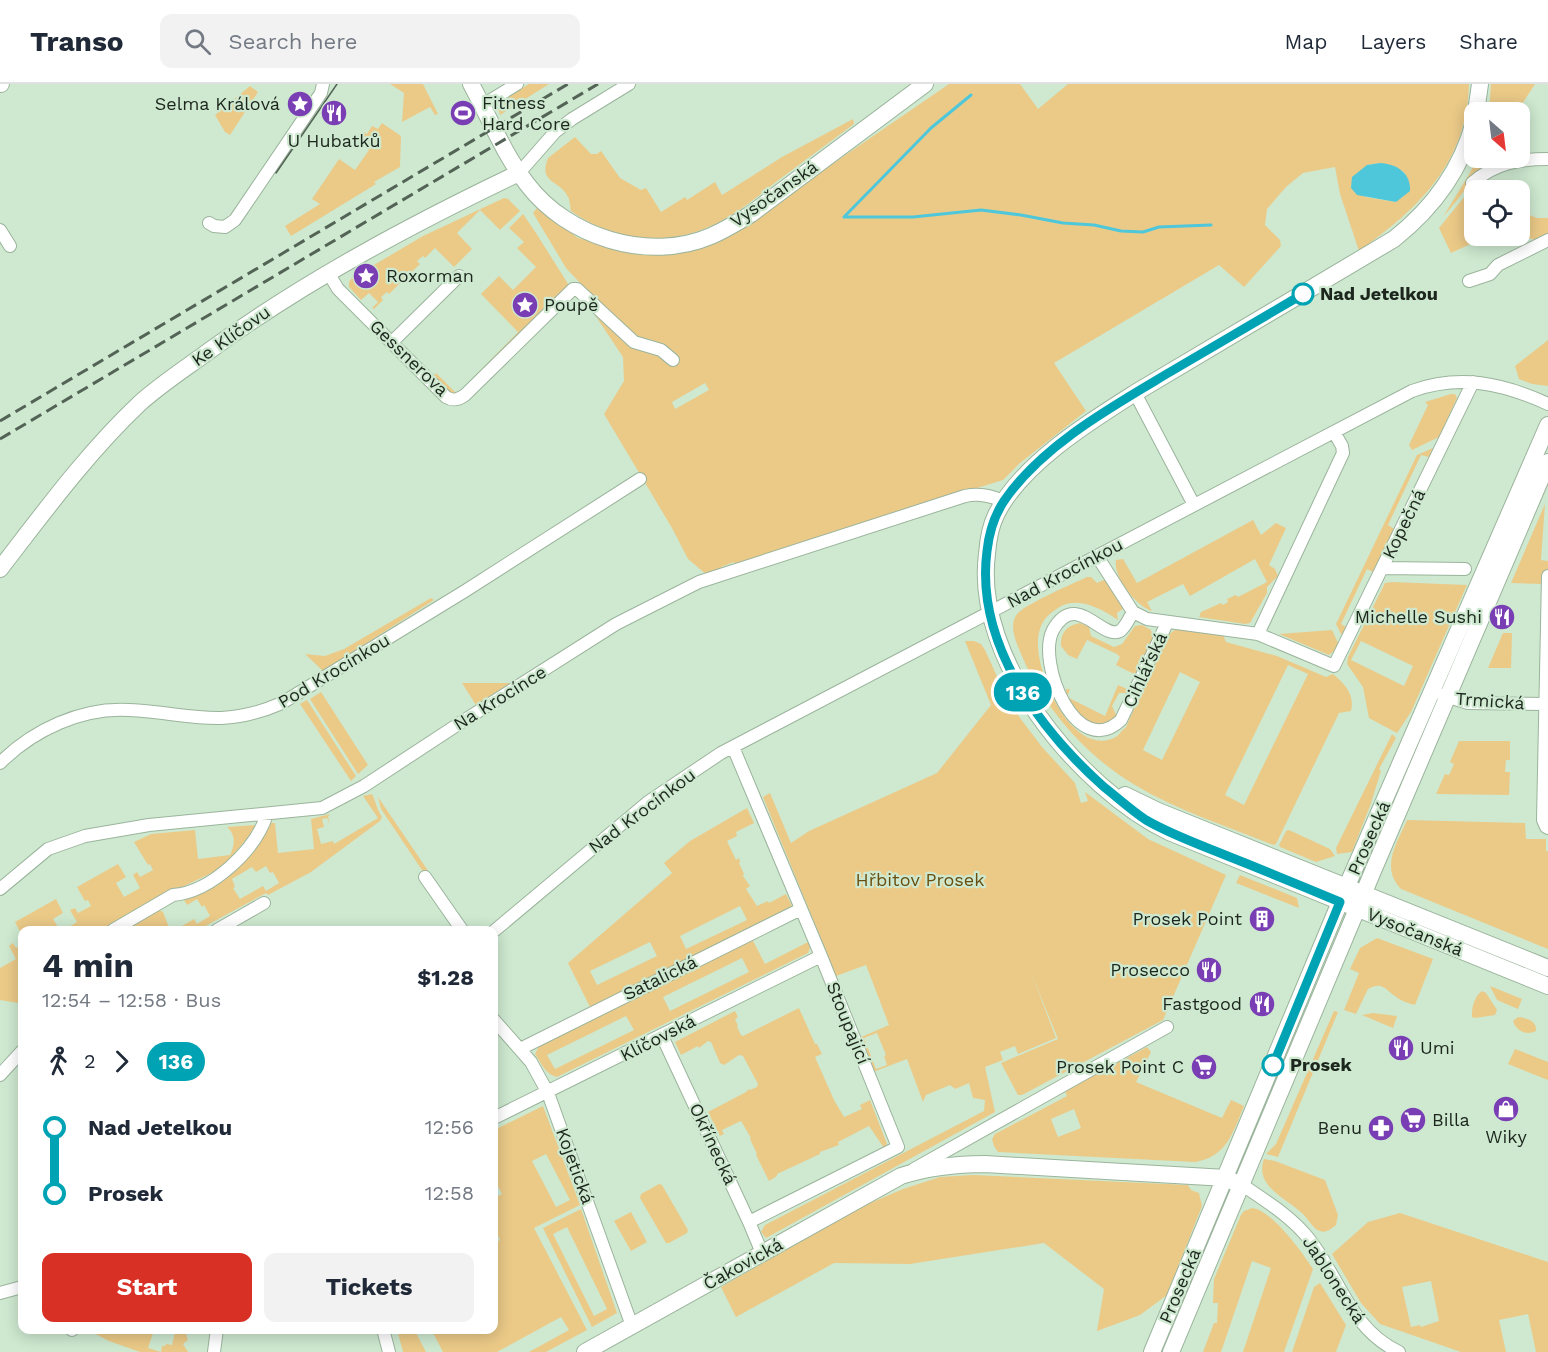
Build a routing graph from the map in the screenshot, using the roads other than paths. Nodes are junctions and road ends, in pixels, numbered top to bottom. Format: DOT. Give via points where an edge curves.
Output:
graph roads {
  1 [pos="323,84"];
  2 [pos="471,84"];
  3 [pos="517,84"];
  4 [pos="629,84"];
  5 [pos="925,84"];
  6 [pos="1480,84"];
  7 [pos="1477,102"];
  8 [pos="483,105"];
  9 [pos="1464,154"];
  10 [pos="1548,159"];
  11 [pos="519,172"];
  12 [pos="1475,180"];
  13 [pos="209,223"];
  14 [pos="0,230"];
  15 [pos="1548,240"];
  16 [pos="10,246"];
  17 [pos="329,274"];
  18 [pos="459,276"];
  19 [pos="1469,281"];
  20 [pos="392,342"];
  21 [pos="673,360"];
  22 [pos="1473,382"];
  23 [pos="1135,393"];
  24 [pos="1548,404"];
  25 [pos="1548,425"];
  26 [pos="1334,432"];
  27 [pos="1548,462"];
  28 [pos="640,479"];
  29 [pos="1004,501"];
  30 [pos="1194,505"];
  31 [pos="1098,556"];
  32 [pos="1383,568"];
  33 [pos="0,569"];
  34 [pos="1465,569"];
  35 [pos="1548,576"];
  36 [pos="990,612"];
  37 [pos="1133,612"];
  38 [pos="1167,623"];
  39 [pos="1258,634"];
  40 [pos="1440,694"];
  41 [pos="1547,704"];
  42 [pos="733,747"];
  43 [pos="0,763"];
  44 [pos="267,814"];
  45 [pos="1548,828"];
  46 [pos="425,877"];
  47 [pos="0,889"];
  48 [pos="1364,893"];
  49 [pos="1344,894"];
  50 [pos="264,903"];
  51 [pos="801,909"];
  52 [pos="1358,909"];
  53 [pos="120,926"];
  54 [pos="224,926"];
  55 [pos="459,926"];
  56 [pos="498,928"];
  57 [pos="821,956"];
  58 [pos="1548,968"];
  59 [pos="1548,986"];
  60 [pos="498,1024"];
  61 [pos="1167,1027"];
  62 [pos="662,1036"];
  63 [pos="520,1049"];
  64 [pos="18,1055"];
  65 [pos="0,1075"];
  66 [pos="548,1092"];
  67 [pos="498,1116"];
  68 [pos="901,1176"];
  69 [pos="1233,1181"];
  70 [pos="749,1222"];
  71 [pos="762,1253"];
  72 [pos="18,1288"];
  73 [pos="0,1293"];
  74 [pos="633,1326"];
  75 [pos="216,1334"];
  76 [pos="384,1334"];
  77 [pos="214,1352"];
  78 [pos="389,1352"];
  79 [pos="585,1352"];
  80 [pos="1152,1352"];
  81 [pos="1171,1352"];
  82 [pos="1399,1352"];
  1 -- 13 [label="street" via="321,93 235,220 225,227"];
  2 -- 8 [label="main road, Vysočanská"];
  3 -- 8 [label="street"];
  4 -- 11 [label="street" via="555,132"];
  5 -- 11 [label="main road, Vysočanská" via="751,214 694,242 651,246 602,238 553,211"];
  6 -- 7 [label="main road"];
  8 -- 11 [label="main road, Vysočanská"];
  9 -- 23 [label="main road, Vysočanská" via="1428,209 1394,239"];
  10 -- 12 [label="street" via="1503,164"];
  11 -- 17 [label="main road, Ke Klíčovu"];
  14 -- 16 [label="street"];
  15 -- 19 [label="street" via="1498,265 1490,274"];
  17 -- 20 [label="street, Gessnerova" via="338,289"];
  17 -- 33 [label="main road, Ke Klíčovu" via="262,313 143,401 82,466"];
  18 -- 20 [label="street"];
  20 -- 21 [label="street, Gessnerova" via="446,397 456,400 577,289 634,342 661,350"];
  22 -- 24 [label="street, Nad Krocínkou" via="1495,385"];
  22 -- 26 [label="street, Nad Krocínkou" via="1453,381 1412,391"];
  22 -- 32 [label="street, Kopečná"];
  23 -- 29 [label="main road, Vysočanská" via="1067,439"];
  23 -- 30 [label="street"];
  25 -- 40 [label="main road, Prosecká"];
  26 -- 30 [label="street, Nad Krocínkou"];
  26 -- 39 [label="street" via="1343,453"];
  27 -- 40 [label="main road, Prosecká"];
  28 -- 43 [label="street, Pod Krocínkou" via="282,703 237,718 209,720 99,710 66,720 25,742"];
  29 -- 36 [label="main road, Vysočanská" via="987,548"];
  29 -- 44 [label="street, Na Krocínce" via="986,494 965,496 699,582 616,624 364,786 322,808"];
  30 -- 31 [label="street, Nad Krocínkou"];
  31 -- 36 [label="street, Nad Krocínkou"];
  31 -- 37 [label="street"];
  32 -- 34 [label="street"];
  32 -- 39 [label="street, Kopečná" via="1334,666"];
  35 -- 41 [label="street"];
  36 -- 42 [label="street, Nad Krocínkou"];
  36 -- 49 [label="main road, Vysočanská" via="999,644 1026,697 1053,736 1134,812 1156,825"];
  37 -- 38 [label="street"];
  37 -- 38 [label="street, Cihlářská" via="1114,633 1076,614 1065,617 1051,634 1052,667 1061,700 1088,728 1105,731 1121,720"];
  38 -- 39 [label="street"];
  40 -- 41 [label="street, Trmická" via="1468,703"];
  40 -- 48 [label="main road, Prosecká"];
  40 -- 49 [label="main road, Prosecká"];
  41 -- 45 [label="street" via="1543,820"];
  42 -- 51 [label="street, Stoupající"];
  42 -- 56 [label="street, Nad Krocínkou" via="648,802"];
  44 -- 47 [label="street, Na Krocínce" via="149,825 85,836 48,849"];
  44 -- 53 [label="street" via="262,830 219,877 173,895"];
  46 -- 55 [label="street"];
  48 -- 49 [label="main road, Vysočanská"];
  48 -- 52 [label="main road, Prosecká"];
  48 -- 58 [label="main road, Vysočanská"];
  49 -- 52 [label="main road, Vysočanská"];
  49 -- 69 [label="main road, Prosecká"];
  50 -- 54 [label="street"];
  51 -- 57 [label="street, Stoupající"];
  51 -- 63 [label="street, Satalická"];
  52 -- 59 [label="main road, Vysočanská"];
  52 -- 69 [label="main road, Prosecká"];
  57 -- 62 [label="street, Klíčovská"];
  57 -- 70 [label="street, Stoupající" via="898,1147"];
  60 -- 63 [label="street, Kojetická"];
  61 -- 68 [label="street, Čakovická"];
  62 -- 66 [label="street, Klíčovská"];
  62 -- 70 [label="street, Okřínecká"];
  63 -- 66 [label="street, Kojetická"];
  64 -- 65 [label="street"];
  66 -- 67 [label="street, Klíčovská"];
  66 -- 74 [label="street, Kojetická"];
  68 -- 69 [label="main road, Čakovická" via="965,1164"];
  68 -- 71 [label="main road, Čakovická"];
  69 -- 80 [label="main road, Prosecká"];
  69 -- 81 [label="main road, Prosecká"];
  69 -- 82 [label="street, Jablonecká" via="1295,1224 1309,1239 1358,1320"];
  70 -- 71 [label="street, Okřínecká"];
  71 -- 74 [label="main road, Čakovická"];
  72 -- 73 [label="street"];
  74 -- 79 [label="main road, Čakovická"];
  75 -- 77 [label="street"];
  76 -- 78 [label="street"];
}
